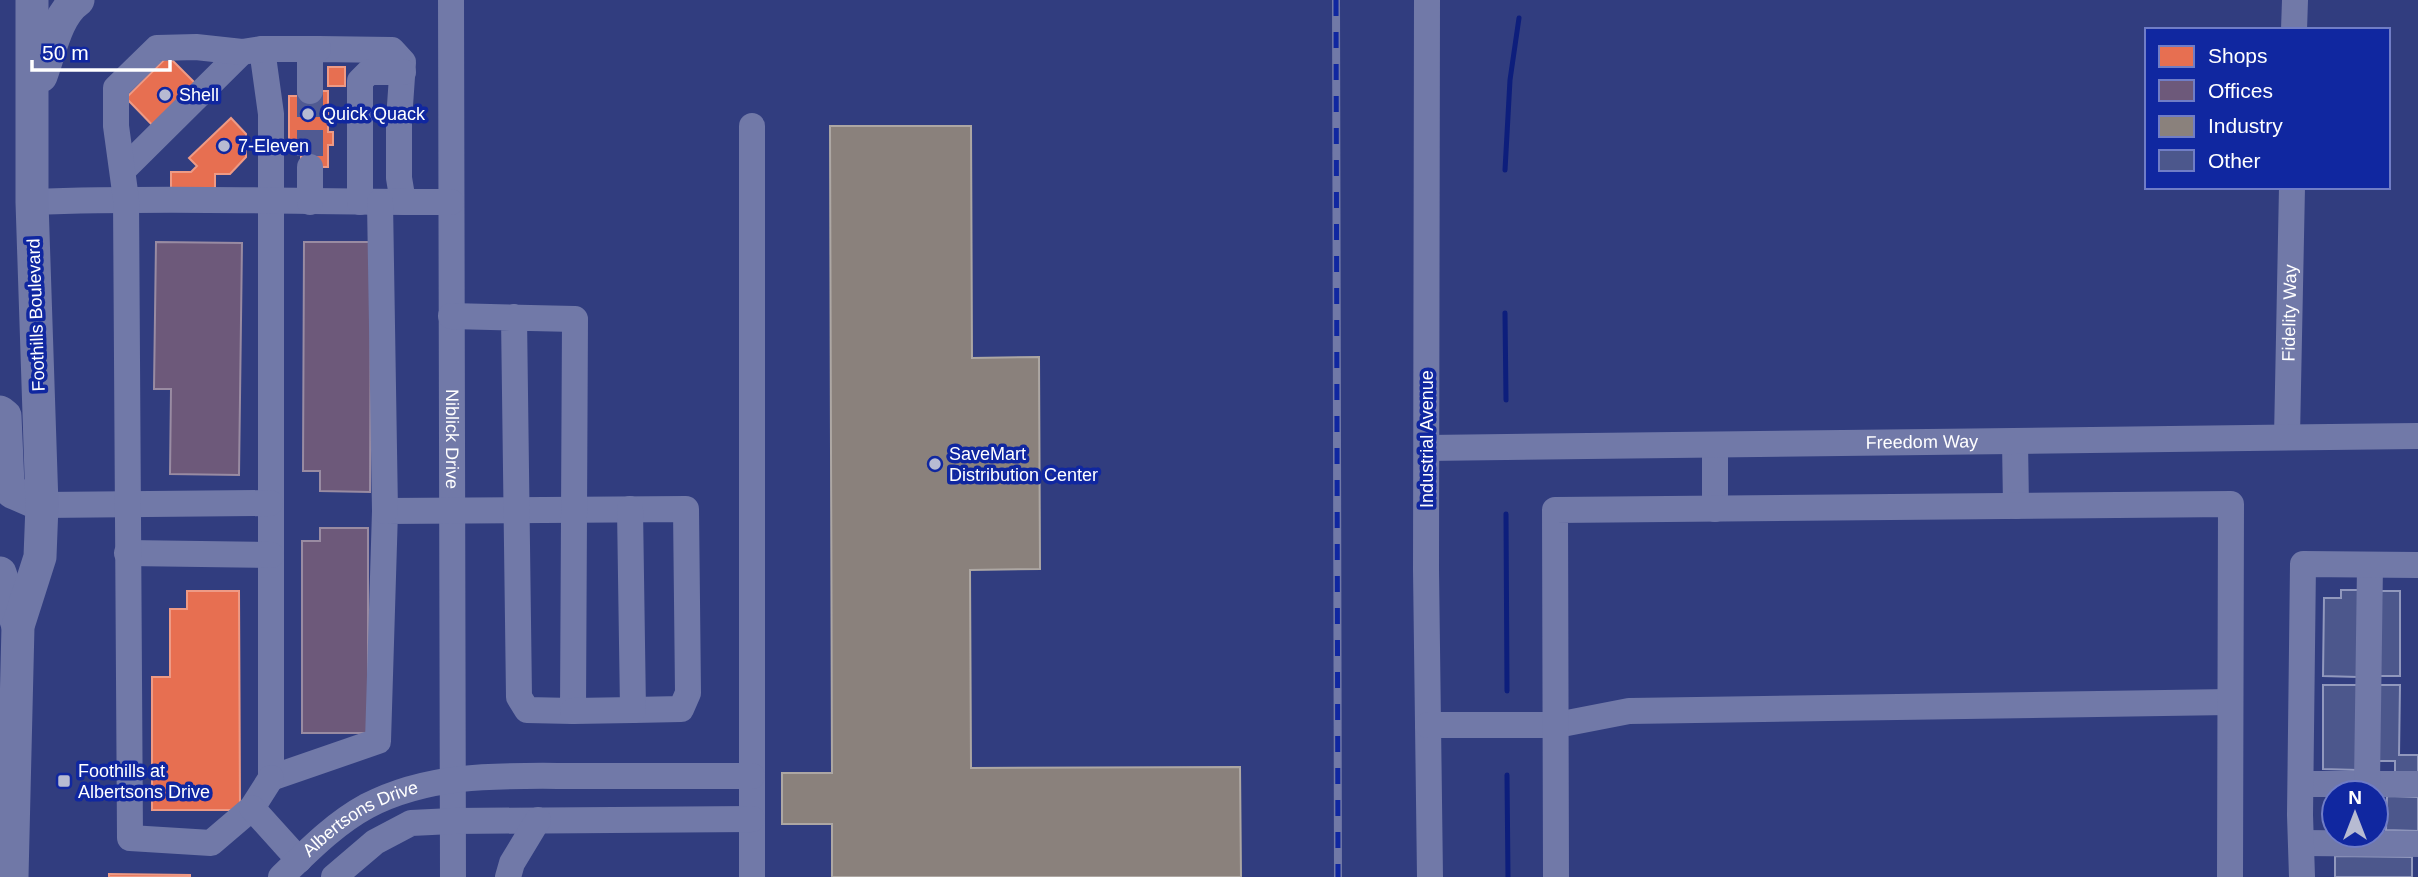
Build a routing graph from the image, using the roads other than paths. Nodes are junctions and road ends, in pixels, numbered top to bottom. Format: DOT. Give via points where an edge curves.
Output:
graph roads {
  1 [pos="32,0"];
  2 [pos="78,0"];
  3 [pos="451,0"];
  4 [pos="1427,0"];
  5 [pos="2295,0"];
  6 [pos="2294,28"];
  7 [pos="318,49"];
  8 [pos="252,50"];
  9 [pos="403,72"];
  10 [pos="310,91"];
  11 [pos="32,102"];
  12 [pos="752,127"];
  13 [pos="310,167"];
  14 [pos="123,170"];
  15 [pos="2292,189"];
  16 [pos="126,199"];
  17 [pos="32,202"];
  18 [pos="271,202"];
  19 [pos="310,202"];
  20 [pos="381,202"];
  21 [pos="451,202"];
  22 [pos="451,316"];
  23 [pos="514,317"];
  24 [pos="0,412"];
  25 [pos="2418,436"];
  26 [pos="2287,438"];
  27 [pos="2015,441"];
  28 [pos="1715,444"];
  29 [pos="1427,448"];
  30 [pos="270,503"];
  31 [pos="42,505"];
  32 [pos="129,505"];
  33 [pos="2016,506"];
  34 [pos="451,509"];
  35 [pos="573,509"];
  36 [pos="630,509"];
  37 [pos="1716,509"];
  38 [pos="519,510"];
  39 [pos="385,511"];
  40 [pos="127,552"];
  41 [pos="271,555"];
  42 [pos="2370,565"];
  43 [pos="2418,565"];
  44 [pos="0,573"];
  45 [pos="18,626"];
  46 [pos="2230,702"];
  47 [pos="633,710"];
  48 [pos="573,711"];
  49 [pos="1428,725"];
  50 [pos="1557,725"];
  51 [pos="752,776"];
  52 [pos="271,778"];
  53 [pos="2367,779"];
  54 [pos="452,780"];
  55 [pos="2301,784"];
  56 [pos="2320,784"];
  57 [pos="2390,784"];
  58 [pos="2418,784"];
  59 [pos="253,808"];
  60 [pos="752,819"];
  61 [pos="538,820"];
  62 [pos="452,821"];
  63 [pos="2301,843"];
  64 [pos="2418,844"];
  65 [pos="290,868"];
  66 [pos="12,877"];
  67 [pos="334,877"];
  68 [pos="453,877"];
  69 [pos="508,877"];
  70 [pos="752,877"];
  71 [pos="1430,877"];
  72 [pos="1556,877"];
  73 [pos="2230,877"];
  74 [pos="2302,877"];
  1 -- 11 [label="main road, Foothills Boulevard"];
  2 -- 11 [label="main road" via="59,25"];
  3 -- 21 [label="street, Niblick Drive"];
  4 -- 29 [label="street, Industrial Avenue"];
  5 -- 6 [label="street"];
  7 -- 8 [label="street"];
  7 -- 9 [label="street" via="392,50 403,62"];
  7 -- 10 [label="street" via="310,57"];
  8 -- 14 [label="street"];
  8 -- 14 [label="street" via="157,48 116,88"];
  8 -- 18 [label="street" via="271,114"];
  9 -- 20 [label="street" via="400,187"];
  9 -- 20 [label="street" via="369,72 360,81"];
  11 -- 17 [label="main road, Foothills Boulevard"];
  12 -- 51 [label="street"];
  13 -- 19 [label="street"];
  14 -- 16 [label="street"];
  15 -- 26 [label="street, Fidelity Way"];
  16 -- 17 [label="street"];
  16 -- 18 [label="street"];
  16 -- 32 [label="street"];
  17 -- 31 [label="main road, Foothills Boulevard"];
  18 -- 19 [label="street"];
  18 -- 30 [label="street"];
  19 -- 20 [label="street"];
  20 -- 21 [label="street"];
  20 -- 39 [label="street"];
  21 -- 22 [label="street, Niblick Drive"];
  22 -- 23 [label="street"];
  22 -- 34 [label="street, Niblick Drive"];
  23 -- 35 [label="street" via="575,319"];
  23 -- 38 [label="street"];
  24 -- 31 [label="main road" via="5,416 8,485 12,492"];
  25 -- 26 [label="street, Freedom Way"];
  26 -- 27 [label="street, Freedom Way"];
  27 -- 28 [label="street, Freedom Way"];
  27 -- 33 [label="street"];
  28 -- 29 [label="street, Freedom Way"];
  28 -- 37 [label="street"];
  29 -- 49 [label="street, Industrial Avenue"];
  30 -- 32 [label="street"];
  30 -- 41 [label="street"];
  31 -- 32 [label="street"];
  31 -- 45 [label="main road, Foothills Boulevard" via="40,557"];
  32 -- 40 [label="street"];
  33 -- 37 [label="street"];
  33 -- 46 [label="street" via="2231,504"];
  34 -- 38 [label="street"];
  34 -- 39 [label="street"];
  34 -- 54 [label="street, Niblick Drive"];
  35 -- 36 [label="street"];
  35 -- 38 [label="street"];
  35 -- 48 [label="street"];
  36 -- 47 [label="street"];
  36 -- 47 [label="street" via="685,509 688,693 681,709"];
  37 -- 50 [label="street" via="1555,510"];
  38 -- 48 [label="street" via="519,697 527,710"];
  39 -- 52 [label="street" via="378,741"];
  40 -- 41 [label="street"];
  40 -- 59 [label="street" via="130,838 211,843"];
  41 -- 52 [label="street"];
  42 -- 43 [label="street"];
  42 -- 53 [label="street"];
  42 -- 55 [label="street" via="2303,564"];
  44 -- 45 [label="main road, Foothills Boulevard"];
  45 -- 66 [label="main road, Foothills Boulevard"];
  46 -- 50 [label="street" via="1629,711"];
  46 -- 73 [label="street"];
  47 -- 48 [label="street"];
  49 -- 50 [label="street"];
  49 -- 71 [label="street, Industrial Avenue"];
  50 -- 72 [label="street"];
  51 -- 54 [label="street, Albertsons Drive" via="477,776"];
  51 -- 60 [label="street"];
  52 -- 59 [label="street"];
  54 -- 62 [label="street, Niblick Drive"];
  54 -- 65 [label="street, Albertsons Drive" via="398,792 367,806 334,827"];
  55 -- 56 [label="street"];
  55 -- 63 [label="street"];
  57 -- 58 [label="street"];
  59 -- 65 [label="street"];
  60 -- 61 [label="street, Albertsons Drive"];
  60 -- 70 [label="street"];
  61 -- 62 [label="street, Albertsons Drive"];
  61 -- 69 [label="street"];
  62 -- 67 [label="street, Albertsons Drive" via="411,823 374,842"];
  62 -- 68 [label="street, Niblick Drive"];
  63 -- 64 [label="street"];
  63 -- 74 [label="street"];
}
